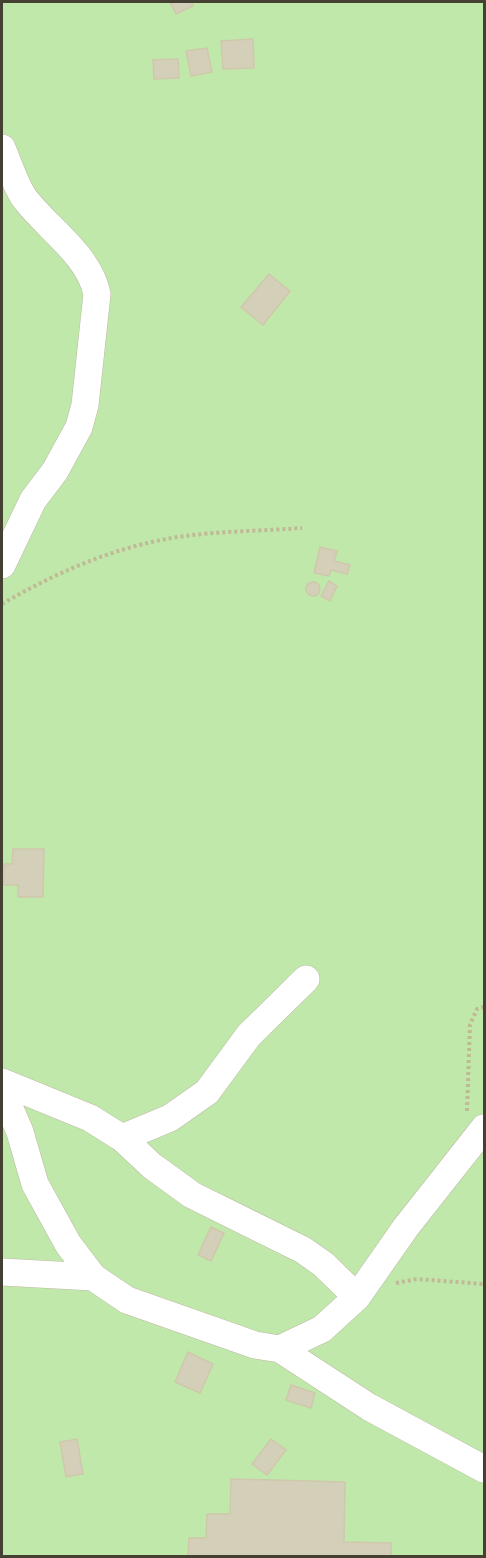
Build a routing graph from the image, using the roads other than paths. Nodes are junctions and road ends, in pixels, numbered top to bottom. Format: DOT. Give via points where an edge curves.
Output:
graph roads {
  1 [pos="2,148"];
  2 [pos="12,195"];
  3 [pos="2,564"];
  4 [pos="306,979"];
  5 [pos="2,1082"];
  6 [pos="2,1090"];
  7 [pos="484,1128"];
  8 [pos="122,1138"];
  9 [pos="2,1272"];
  10 [pos="93,1277"];
  11 [pos="361,1292"];
  12 [pos="280,1350"];
  13 [pos="484,1469"];
  1 -- 2 [label="street"];
  2 -- 3 [label="street" via="81,259 94,277 97,294 79,427 33,500"];
  4 -- 8 [label="street" via="249,1035 207,1092 170,1118"];
  5 -- 8 [label="street" via="90,1118"];
  6 -- 10 [label="street" via="20,1132 35,1184 68,1244"];
  7 -- 11 [label="street"];
  8 -- 11 [label="street" via="192,1195 303,1250"];
  9 -- 10 [label="street"];
  10 -- 12 [label="street" via="128,1300 255,1346"];
  11 -- 12 [label="street" via="322,1329"];
  12 -- 13 [label="street" via="369,1407"];
}
